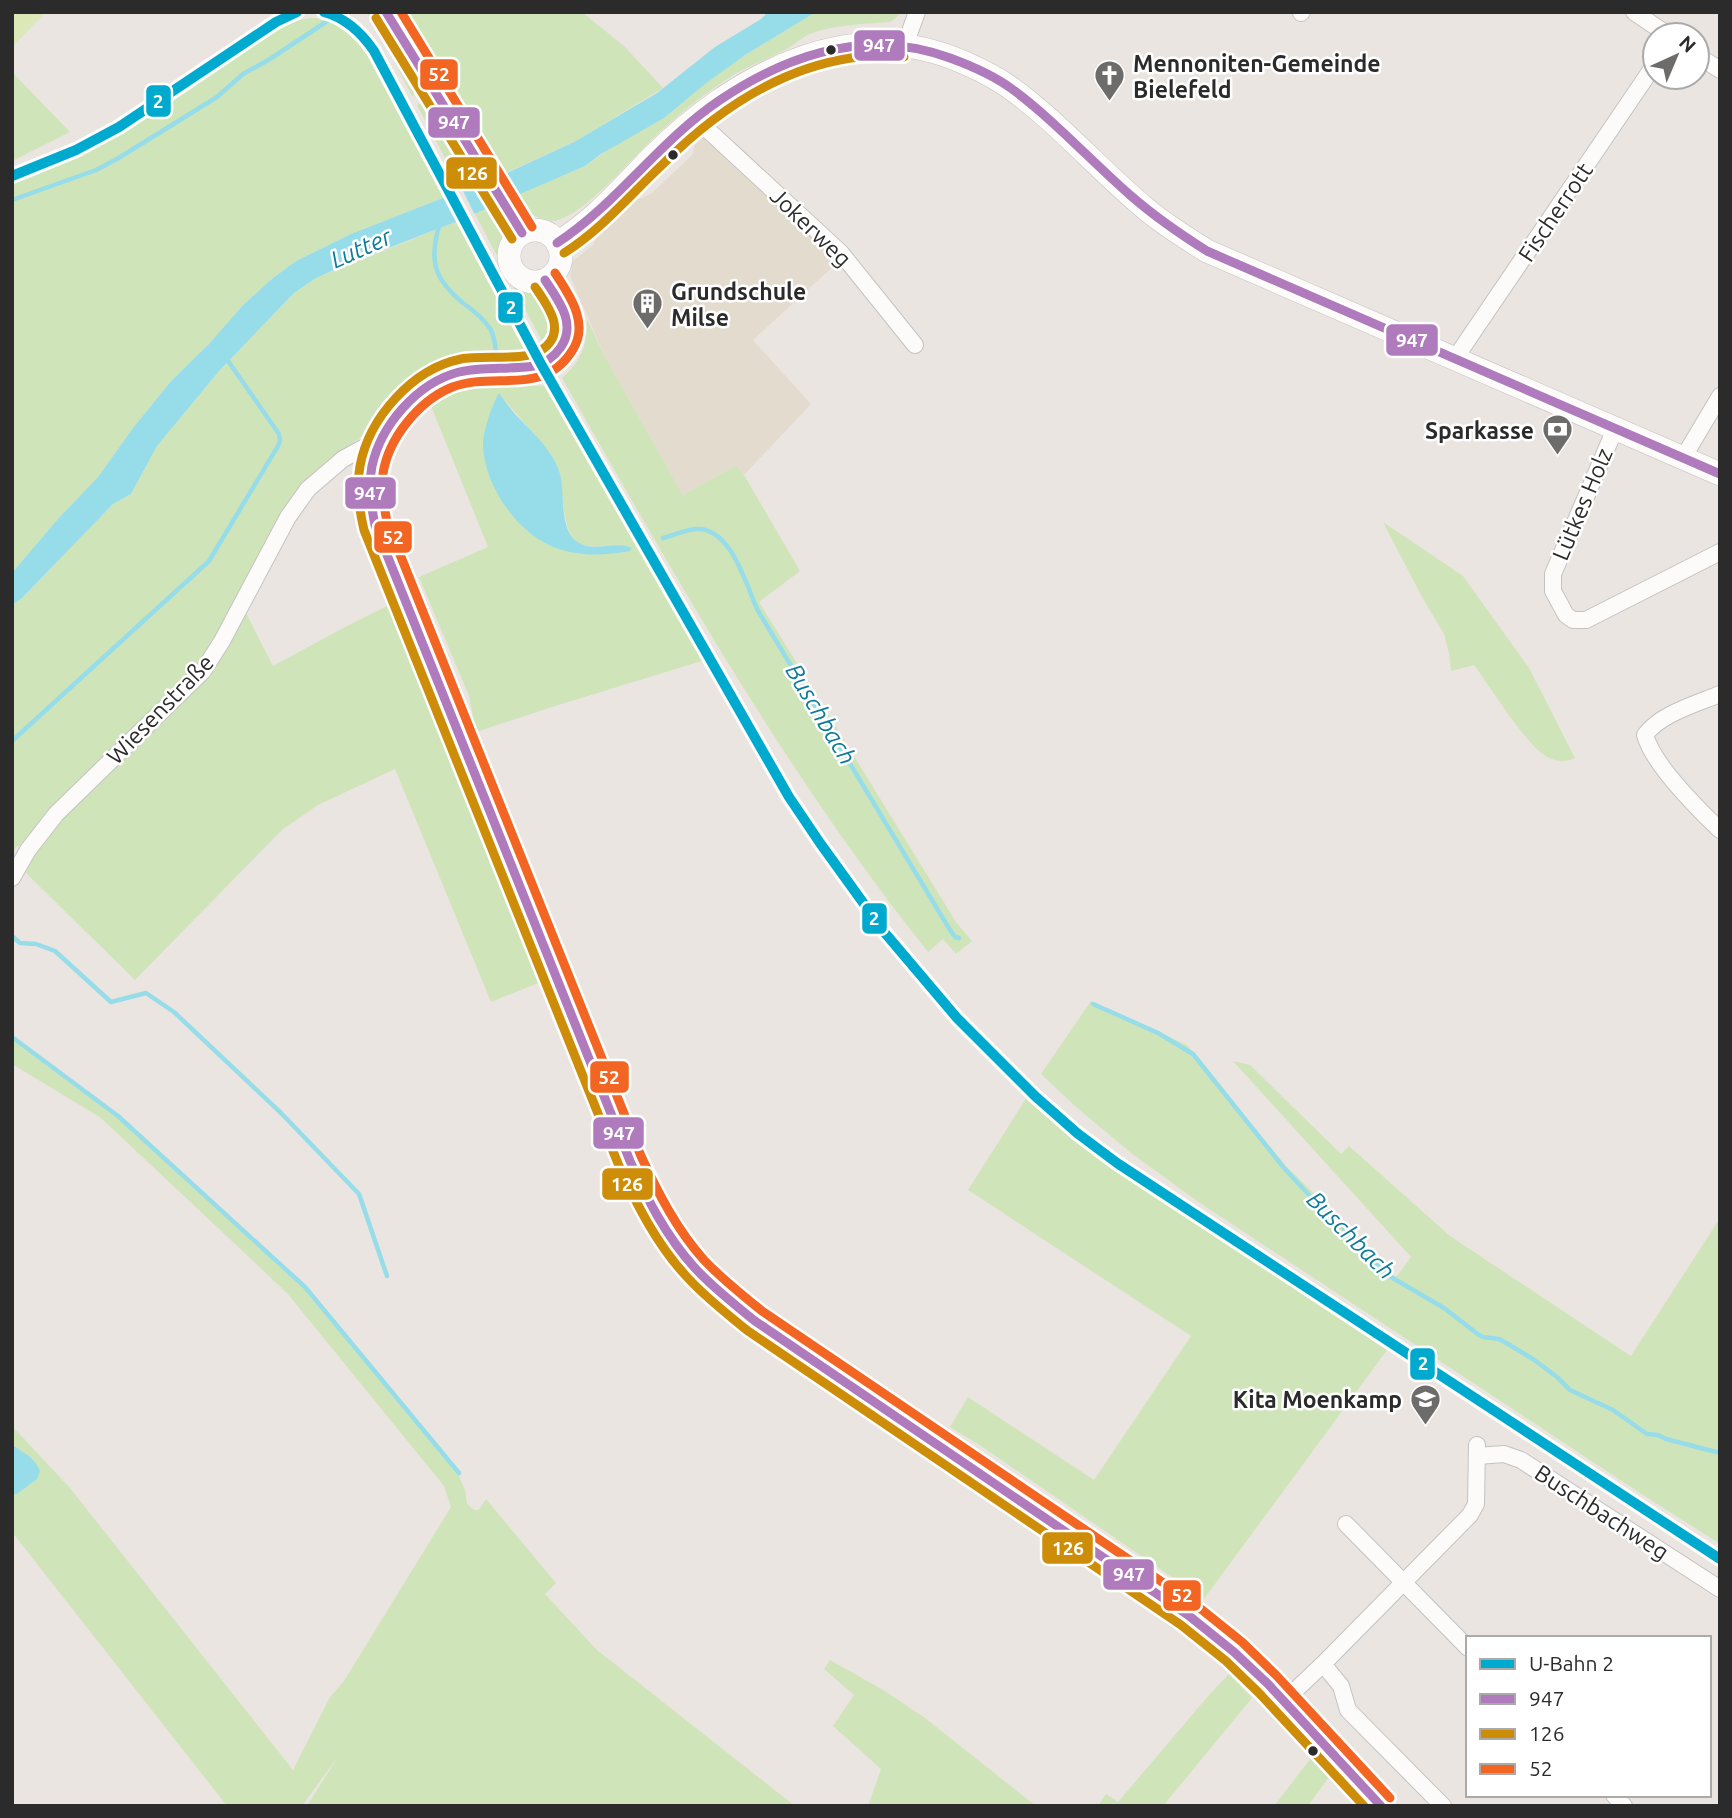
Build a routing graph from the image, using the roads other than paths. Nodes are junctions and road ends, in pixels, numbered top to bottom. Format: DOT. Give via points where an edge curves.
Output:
graph roads {
  1 [pos="386,12"];
  2 [pos="917,12"];
  3 [pos="905,44"];
  4 [pos="1641,85"];
  5 [pos="696,119"];
  6 [pos="518,225"];
  7 [pos="557,243"];
  8 [pos="545,280"];
  9 [pos="915,345"];
  10 [pos="1454,360"];
  11 [pos="1720,396"];
  12 [pos="1615,429"];
  13 [pos="379,446"];
  14 [pos="1683,458"];
  15 [pos="1720,474"];
  16 [pos="1720,552"];
  17 [pos="1720,694"];
  18 [pos="1720,830"];
  19 [pos="12,878"];
  20 [pos="1346,1524"];
  21 [pos="1403,1582"];
  22 [pos="1720,1589"];
  23 [pos="1466,1646"];
  24 [pos="1323,1664"];
  25 [pos="1284,1701"];
  26 [pos="1381,1806"];
  27 [pos="1443,1806"];
  1 -- 6 [label="main road"];
  2 -- 3 [label="street"];
  3 -- 5 [label="main road" via="846,46 799,58 749,82"];
  3 -- 10 [label="main road" via="948,56 1009,87 1147,211 1207,251"];
  4 -- 10 [label="street, Fischerrott"];
  5 -- 7 [label="main road" via="592,219"];
  5 -- 9 [label="street, Jokerweg" via="841,253"];
  6 -- 7 [label="main road" via="551,236"];
  6 -- 8 [label="main road" via="508,253 510,263 521,278 536,283"];
  7 -- 8 [label="main road" via="560,261"];
  8 -- 13 [label="main road" via="568,322 563,344 552,358 529,368 460,372 437,380 402,411"];
  10 -- 12 [label="main road"];
  11 -- 14 [label="street"];
  12 -- 14 [label="main road"];
  12 -- 16 [label="street, Lütkes Holz" via="1554,570 1553,591 1566,615 1586,620"];
  13 -- 19 [label="street, Wiesenstraße" via="342,459 308,489 203,671 56,814 27,850"];
  13 -- 25 [label="main road" via="370,484 375,525 630,1161 657,1217 676,1244 695,1268 755,1321 1188,1615"];
  14 -- 15 [label="main road"];
  17 -- 18 [label="street" via="1661,720 1645,735 1648,747 1685,794"];
  20 -- 21 [label="street"];
  21 -- 22 [label="street, Buschbachweg" via="1474,1509 1477,1450 1521,1460"];
  21 -- 23 [label="street"];
  21 -- 24 [label="street"];
  24 -- 25 [label="street"];
  24 -- 27 [label="street" via="1341,1686 1348,1710"];
  25 -- 26 [label="main road"];
}
